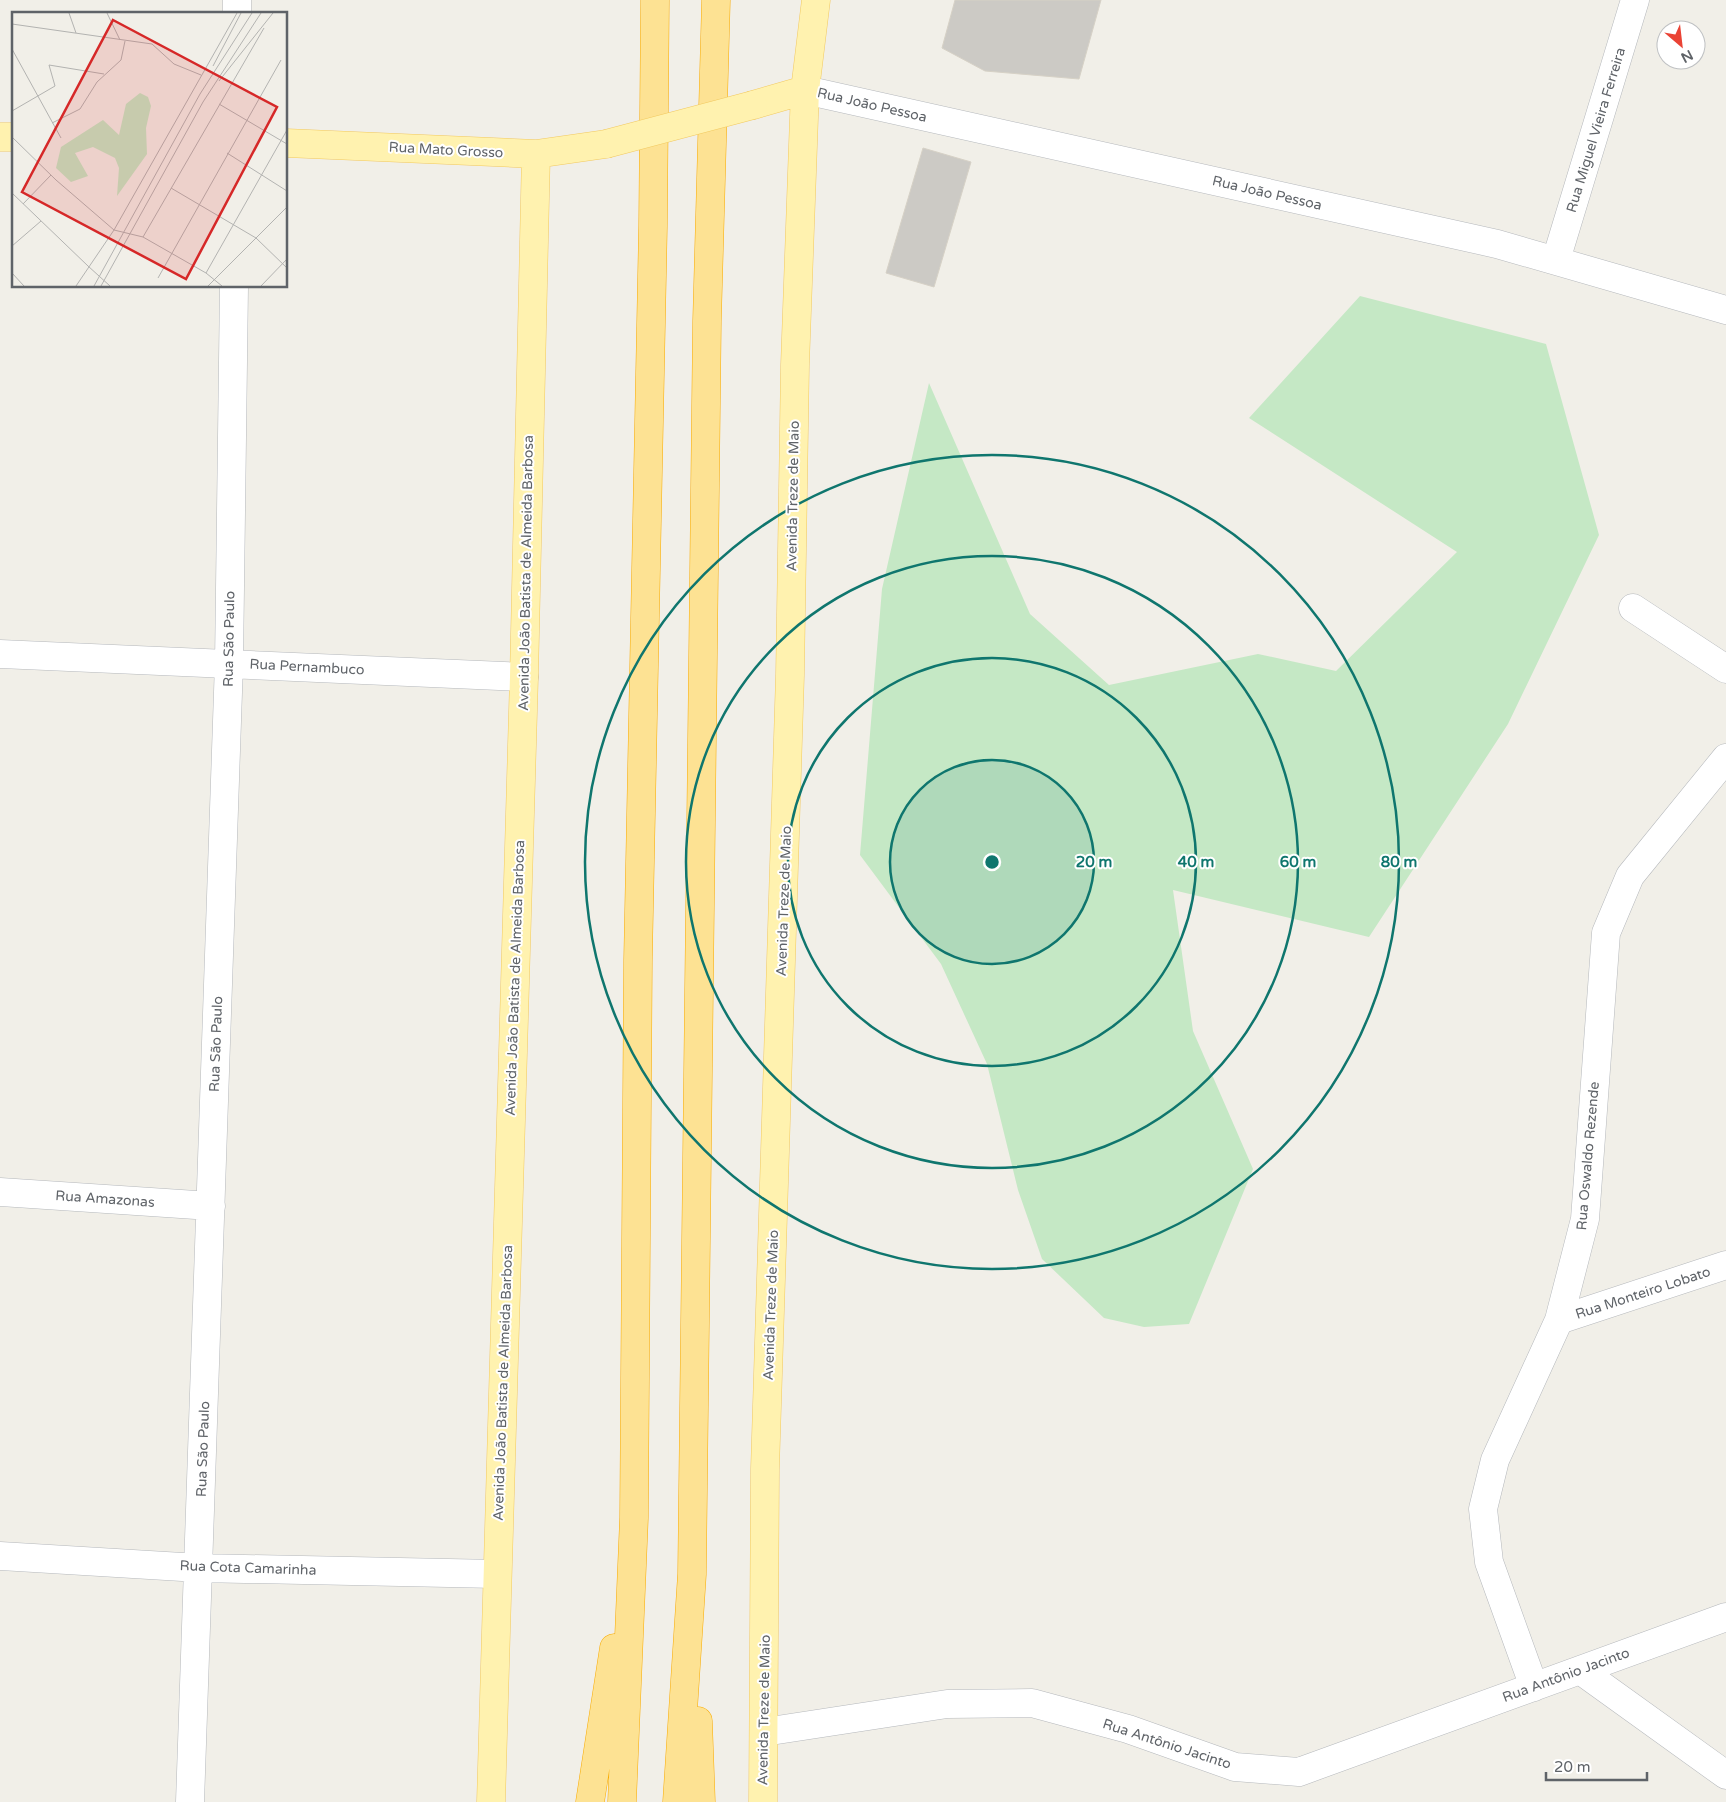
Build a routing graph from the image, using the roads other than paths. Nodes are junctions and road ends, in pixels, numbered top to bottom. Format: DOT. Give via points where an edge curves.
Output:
graph roads {
  1 [pos="655,0"];
  2 [pos="716,0"];
  3 [pos="816,0"];
  4 [pos="1635,0"];
  5 [pos="805,90"];
  6 [pos="288,143"];
  7 [pos="536,154"];
  8 [pos="1556,260"];
  9 [pos="234,288"];
  10 [pos="1726,310"];
  11 [pos="1633,608"];
  12 [pos="0,654"];
  13 [pos="230,663"];
  14 [pos="1726,669"];
  15 [pos="524,677"];
  16 [pos="1726,758"];
  17 [pos="0,1192"];
  18 [pos="211,1206"];
  19 [pos="1726,1265"];
  20 [pos="1559,1320"];
  21 [pos="634,1518"];
  22 [pos="0,1556"];
  23 [pos="199,1568"];
  24 [pos="497,1574"];
  25 [pos="692,1574"];
  26 [pos="1726,1617"];
  27 [pos="1580,1670"];
  28 [pos="1534,1687"];
  29 [pos="764,1732"];
  30 [pos="1726,1775"];
  31 [pos="190,1802"];
  32 [pos="491,1802"];
  33 [pos="590,1802"];
  34 [pos="622,1802"];
  35 [pos="678,1802"];
  36 [pos="701,1802"];
  37 [pos="763,1802"];
  1 -- 21 [label="highway" via="638,950"];
  2 -- 25 [label="highway" via="708,321"];
  3 -- 5 [label="main road, Avenida Treze de Maio"];
  4 -- 8 [label="street, Rua Miguel Vieira Ferreira"];
  5 -- 7 [label="main road, Rua Mato Grosso, bridge" via="606,144"];
  5 -- 8 [label="street, Rua João Pessoa" via="1497,244"];
  5 -- 29 [label="main road, Avenida Treze de Maio" via="765,1469"];
  6 -- 7 [label="main road, Rua Mato Grosso"];
  7 -- 15 [label="main road, Avenida João Batista de Almeida Barbosa"];
  8 -- 10 [label="street, Rua João Pessoa"];
  9 -- 13 [label="street, Rua São Paulo"];
  11 -- 14 [label="street"];
  12 -- 13 [label="street, Rua Pernambuco"];
  13 -- 15 [label="street, Rua Pernambuco"];
  13 -- 18 [label="street, Rua São Paulo"];
  15 -- 24 [label="main road, Avenida João Batista de Almeida Barbosa"];
  16 -- 20 [label="street, Rua Oswaldo Rezende" via="1630,876 1606,933 1586,1220"];
  17 -- 18 [label="street, Rua Amazonas"];
  18 -- 23 [label="street, Rua São Paulo"];
  19 -- 20 [label="street, Rua Monteiro Lobato"];
  20 -- 28 [label="street, Rua Oswaldo Rezende" via="1495,1460 1484,1509 1489,1562"];
  21 -- 33 [label="highway"];
  21 -- 34 [label="highway"];
  22 -- 23 [label="street, Rua Cota Camarinha"];
  23 -- 24 [label="street, Rua Cota Camarinha"];
  23 -- 31 [label="street, Rua São Paulo"];
  24 -- 32 [label="main road, Avenida João Batista de Almeida Barbosa"];
  25 -- 35 [label="highway"];
  25 -- 36 [label="highway"];
  26 -- 27 [label="street, Rua Antônio Jacinto"];
  27 -- 28 [label="street, Rua Antônio Jacinto"];
  27 -- 30 [label="street"];
  28 -- 29 [label="street, Rua Antônio Jacinto" via="1299,1772 1235,1767 1128,1729 1032,1703 947,1704"];
  29 -- 37 [label="main road, Avenida Treze de Maio"];
}
